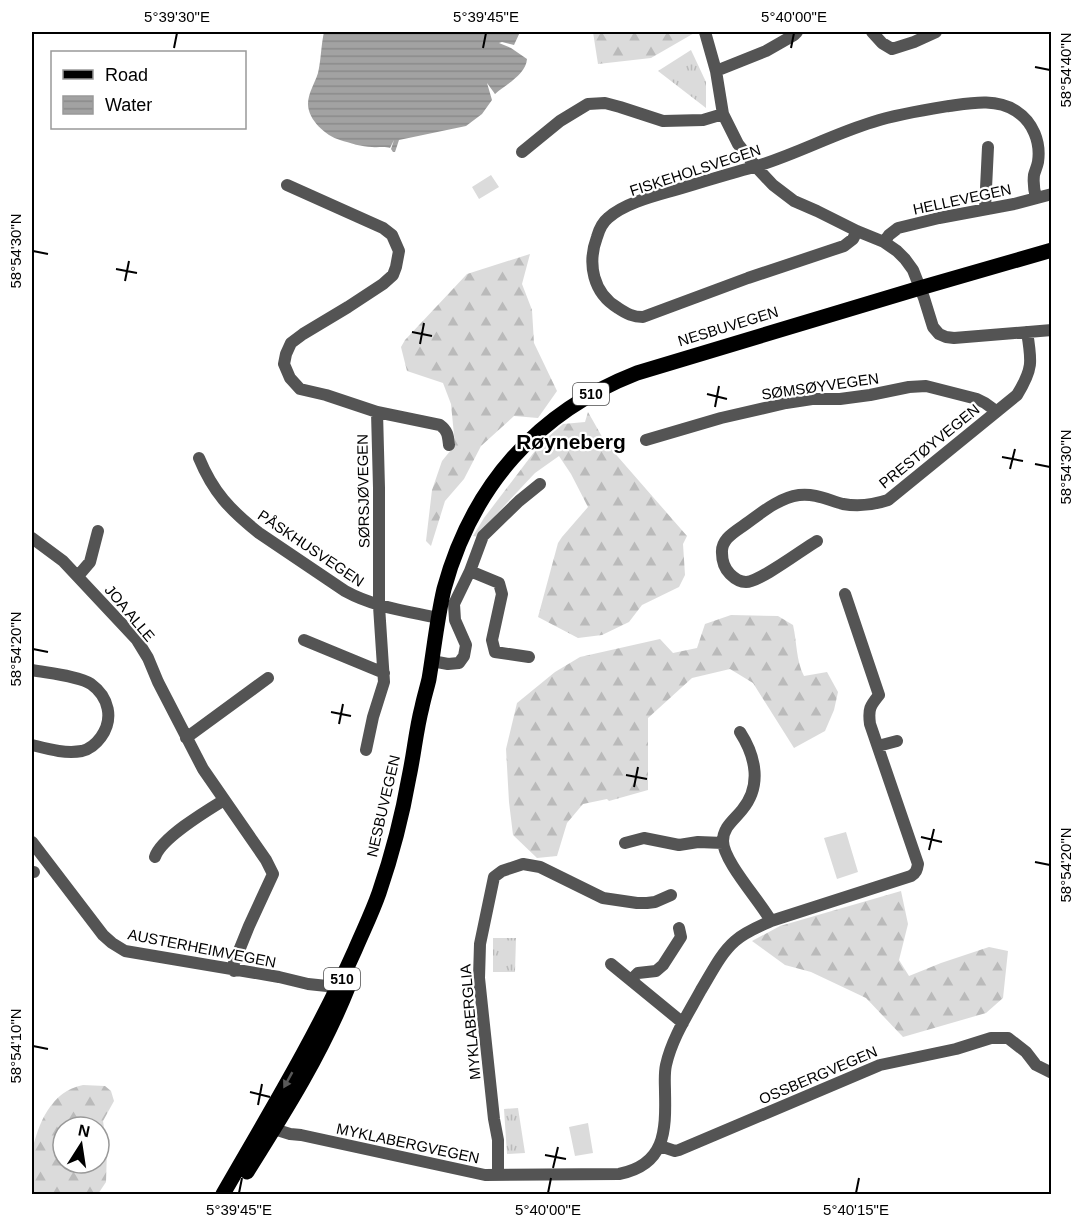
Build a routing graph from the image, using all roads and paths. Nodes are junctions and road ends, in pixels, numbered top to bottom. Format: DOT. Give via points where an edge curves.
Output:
graph roads {
  1 [pos="705,32"];
  2 [pos="797,32"];
  3 [pos="872,32"];
  4 [pos="936,32"];
  5 [pos="716,71"];
  6 [pos="723,114"];
  7 [pos="988,147"];
  8 [pos="522,152"];
  9 [pos="756,167"];
  10 [pos="287,185"];
  11 [pos="1052,194"];
  12 [pos="1036,198"];
  13 [pos="985,209"];
  14 [pos="857,231"];
  15 [pos="884,242"];
  16 [pos="1052,250"];
  17 [pos="920,288"];
  18 [pos="1052,330"];
  19 [pos="1027,332"];
  20 [pos="996,411"];
  21 [pos="377,412"];
  22 [pos="646,440"];
  23 [pos="449,445"];
  24 [pos="199,458"];
  25 [pos="540,484"];
  26 [pos="98,531"];
  27 [pos="32,539"];
  28 [pos="817,540"];
  29 [pos="470,572"];
  30 [pos="78,576"];
  31 [pos="845,594"];
  32 [pos="379,606"];
  33 [pos="435,617"];
  34 [pos="304,640"];
  35 [pos="529,657"];
  36 [pos="432,661"];
  37 [pos="32,670"];
  38 [pos="384,673"];
  39 [pos="268,678"];
  40 [pos="422,707"];
  41 [pos="740,732"];
  42 [pos="186,738"];
  43 [pos="897,741"];
  44 [pos="32,745"];
  45 [pos="878,746"];
  46 [pos="366,750"];
  47 [pos="224,800"];
  48 [pos="32,842"];
  49 [pos="625,843"];
  50 [pos="723,843"];
  51 [pos="155,857"];
  52 [pos="671,894"];
  53 [pos="771,921"];
  54 [pos="679,928"];
  55 [pos="611,964"];
  56 [pos="234,971"];
  57 [pos="631,980"];
  58 [pos="337,997"];
  59 [pos="683,1023"];
  60 [pos="1052,1073"];
  61 [pos="274,1121"];
  62 [pos="660,1146"];
  63 [pos="498,1174"];
  64 [pos="223,1194"];
  65 [pos="233,1194"];
  1 -- 5 [label="street"];
  2 -- 5 [label="street" via="766,51"];
  3 -- 4 [label="street" via="892,49"];
  5 -- 6 [label="street"];
  6 -- 8 [label="street" via="703,120 663,121 605,103 588,104"];
  6 -- 9 [label="street" via="738,144"];
  7 -- 13 [label="street"];
  9 -- 12 [label="street, FISKEHOLSVEGEN" via="873,122 986,102 1015,110 1037,139 1038,164 1033,187"];
  9 -- 14 [label="street" via="794,201"];
  9 -- 14 [label="street, FISKEHOLSVEGEN" via="646,198 608,218 598,231 592,252 593,274 608,302 632,317 643,317 844,246"];
  10 -- 21 [label="street, SØRSJØVEGEN" via="383,228 397,243 393,275 303,334 291,344 284,364 300,389"];
  11 -- 12 [label="street, HELLEVEGEN"];
  12 -- 13 [label="street, HELLEVEGEN"];
  13 -- 15 [label="street, HELLEVEGEN" via="898,228"];
  14 -- 15 [label="street"];
  15 -- 17 [label="street" via="914,270"];
  16 -- 17 [label="main road, NESBUVEGEN / 510"];
  17 -- 19 [label="street" via="933,327 946,337"];
  17 -- 33 [label="main road, NESBUVEGEN / 510" via="663,364 623,378 564,411 520,449 498,475 469,522"];
  18 -- 19 [label="street"];
  19 -- 20 [label="street, PRESTØYVEGEN" via="1031,358 1027,378 1017,395"];
  20 -- 22 [label="street, SØMSØYVEGEN" via="977,399 926,386 909,387 786,403"];
  20 -- 28 [label="street, PRESTØYVEGEN" via="888,500 857,506 824,497 786,498 723,543 723,563 728,573 747,582"];
  21 -- 23 [label="street, SØRSJØVEGEN" via="440,426"];
  21 -- 32 [label="street, SØRSJØVEGEN"];
  24 -- 32 [label="street, PÅSKHUSVEGEN" via="220,497 246,523 345,591"];
  25 -- 29 [label="street" via="483,536"];
  26 -- 30 [label="street" via="90,562"];
  27 -- 30 [label="street, JOA ALLE"];
  29 -- 35 [label="street" via="499,583 502,594 492,640 495,652"];
  29 -- 36 [label="street" via="454,604 454,620 466,645 464,656 459,663"];
  30 -- 42 [label="street, JOA ALLE" via="137,640"];
  31 -- 45 [label="street" via="879,695 869,715"];
  32 -- 33 [label="street, PÅSKHUSVEGEN"];
  32 -- 38 [label="street, SØRSJØVEGEN"];
  33 -- 36 [label="main road, NESBUVEGEN / 510"];
  33 -- 40 [label="main road, NESBUVEGEN / 510" via="424,669"];
  34 -- 38 [label="street"];
  36 -- 40 [label="main road, NESBUVEGEN / 510"];
  37 -- 44 [label="street" via="88,682 100,691 108,718 102,737 90,749 63,752"];
  38 -- 46 [label="street, SØRSJØVEGEN"];
  39 -- 42 [label="street"];
  40 -- 58 [label="main road, NESBUVEGEN / 510" via="397,834 372,911"];
  41 -- 50 [label="street" via="754,766 754,786 745,807 724,833"];
  42 -- 47 [label="street, JOA ALLE"];
  43 -- 45 [label="street"];
  45 -- 53 [label="street" via="918,864 915,874"];
  47 -- 51 [label="street" via="184,826 163,844"];
  47 -- 56 [label="street, JOA ALLE" via="273,874"];
  48 -- 56 [label="street, AUSTERHEIMVEGEN" via="112,943 125,951"];
  49 -- 50 [label="street" via="644,838 678,845"];
  50 -- 53 [label="street" via="729,861"];
  52 -- 63 [label="street, MYKLABERGLIA" via="647,903 603,898 540,867 523,864 494,878 480,944 479,978 498,1140"];
  53 -- 59 [label="street" via="742,936 722,955"];
  54 -- 57 [label="street" via="681,937 663,965 656,971 638,973"];
  55 -- 57 [label="street"];
  56 -- 58 [label="street, AUSTERHEIMVEGEN" via="327,986"];
  57 -- 59 [label="street"];
  58 -- 61 [label="main road, NESBUVEGEN / 510" via="323,1046"];
  59 -- 62 [label="street" via="665,1069"];
  60 -- 62 [label="street, OSSBERGVEGEN" via="1036,1065 1008,1038 991,1038 879,1065 679,1150"];
  61 -- 63 [label="street, MYKLABERGVEGEN" via="290,1134 485,1175"];
  61 -- 64 [label="main road, NESBUVEGEN / 510"];
  61 -- 65 [label="main road, NESBUVEGEN / 510"];
  62 -- 63 [label="street, MYKLABERGVEGEN" via="646,1163 619,1174"];
}
